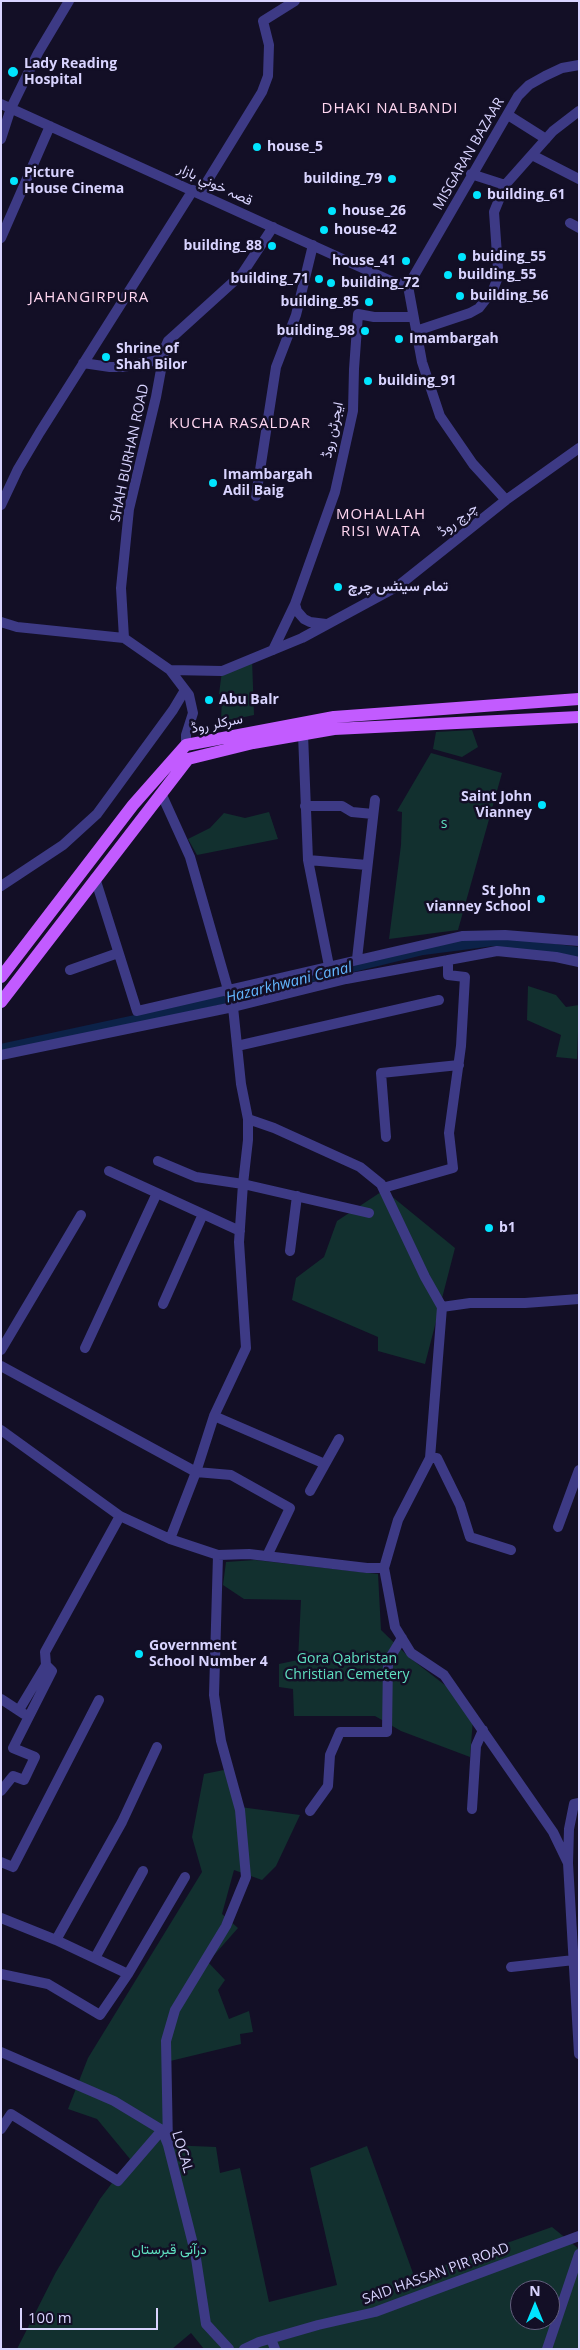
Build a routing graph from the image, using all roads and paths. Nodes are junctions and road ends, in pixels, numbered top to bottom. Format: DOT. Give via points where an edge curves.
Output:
graph roads {
  1 [pos="69,1"];
  2 [pos="295,1"];
  3 [pos="579,65"];
  4 [pos="6,106"];
  5 [pos="579,111"];
  6 [pos="508,115"];
  7 [pos="3,125"];
  8 [pos="50,126"];
  9 [pos="1,139"];
  10 [pos="546,139"];
  11 [pos="532,155"];
  12 [pos="472,174"];
  13 [pos="579,179"];
  14 [pos="505,185"];
  15 [pos="197,192"];
  16 [pos="6,215"];
  17 [pos="273,227"];
  18 [pos="1,238"];
  19 [pos="313,245"];
  20 [pos="408,286"];
  21 [pos="413,317"];
  22 [pos="416,331"];
  23 [pos="163,359"];
  24 [pos="83,363"];
  25 [pos="579,448"];
  26 [pos="256,496"];
  27 [pos="506,500"];
  28 [pos="1,505"];
  29 [pos="295,604"];
  30 [pos="1,622"];
  31 [pos="326,624"];
  32 [pos="124,638"];
  33 [pos="273,650"];
  34 [pos="170,670"];
  35 [pos="185,690"];
  36 [pos="579,699"];
  37 [pos="579,717"];
  38 [pos="303,734"];
  39 [pos="186,745"];
  40 [pos="188,759"];
  41 [pos="161,793"];
  42 [pos="375,800"];
  43 [pos="305,806"];
  44 [pos="373,814"];
  45 [pos="308,860"];
  46 [pos="368,865"];
  47 [pos="95,878"];
  48 [pos="1,886"];
  49 [pos="579,942"];
  50 [pos="118,953"];
  51 [pos="357,960"];
  52 [pos="448,960"];
  53 [pos="579,962"];
  54 [pos="329,966"];
  55 [pos="70,970"];
  56 [pos="1,977"];
  57 [pos="228,990"];
  58 [pos="439,1000"];
  59 [pos="1,1002"];
  60 [pos="233,1007"];
  61 [pos="237,1046"];
  62 [pos="1,1055"];
  63 [pos="459,1065"];
  64 [pos="248,1119"];
  65 [pos="386,1137"];
  66 [pos="158,1161"];
  67 [pos="109,1171"];
  68 [pos="243,1184"];
  69 [pos="383,1188"];
  70 [pos="157,1192"];
  71 [pos="297,1196"];
  72 [pos="369,1213"];
  73 [pos="203,1214"];
  74 [pos="81,1215"];
  75 [pos="240,1231"];
  76 [pos="290,1251"];
  77 [pos="579,1299"];
  78 [pos="163,1304"];
  79 [pos="442,1307"];
  80 [pos="85,1348"];
  81 [pos="1,1350"];
  82 [pos="1,1366"];
  83 [pos="214,1416"];
  84 [pos="1,1430"];
  85 [pos="339,1438"];
  86 [pos="430,1458"];
  87 [pos="325,1464"];
  88 [pos="579,1470"];
  89 [pos="196,1472"];
  90 [pos="310,1492"];
  91 [pos="120,1516"];
  92 [pos="558,1527"];
  93 [pos="170,1539"];
  94 [pos="511,1550"];
  95 [pos="218,1554"];
  96 [pos="267,1556"];
  97 [pos="384,1568"];
  98 [pos="402,1638"];
  99 [pos="46,1665"];
  100 [pos="1,1699"];
  101 [pos="99,1700"];
  102 [pos="19,1710"];
  103 [pos="28,1717"];
  104 [pos="483,1730"];
  105 [pos="157,1747"];
  106 [pos="1,1791"];
  107 [pos="579,1803"];
  108 [pos="472,1809"];
  109 [pos="310,1811"];
  110 [pos="1,1862"];
  111 [pos="568,1863"];
  112 [pos="143,1871"];
  113 [pos="185,1878"];
  114 [pos="1,1918"];
  115 [pos="56,1940"];
  116 [pos="95,1958"];
  117 [pos="574,1960"];
  118 [pos="511,1967"];
  119 [pos="1,1974"];
  120 [pos="128,1974"];
  121 [pos="1,2052"];
  122 [pos="579,2054"];
  123 [pos="1,2129"];
  124 [pos="162,2130"];
  125 [pos="168,2145"];
  126 [pos="579,2236"];
  127 [pos="579,2254"];
  128 [pos="273,2344"];
  129 [pos="230,2349"];
  130 [pos="244,2349"];
  131 [pos="547,2349"];
  1 -- 4 [label="street"];
  2 -- 15 [label="street" via="263,21 269,45 268,76 262,92"];
  3 -- 6 [label="street, MISGARAN BAZAAR" via="562,68 529,85 518,96"];
  4 -- 7 [label="street"];
  4 -- 8 [label="street, قصہ خوني بازار"];
  5 -- 10 [label="street"];
  6 -- 10 [label="street"];
  6 -- 12 [label="street, MISGARAN BAZAAR"];
  7 -- 9 [label="street"];
  8 -- 15 [label="street, قصہ خوني بازار"];
  8 -- 16 [label="street"];
  10 -- 11 [label="street"];
  11 -- 13 [label="street"];
  11 -- 14 [label="street"];
  12 -- 14 [label="street"];
  12 -- 20 [label="street, MISGARAN BAZAAR"];
  14 -- 22 [label="street" via="494,212 498,269 493,290 479,308 470,313"];
  15 -- 17 [label="street, قصہ خوني بازار"];
  15 -- 24 [label="street"];
  16 -- 18 [label="street"];
  17 -- 19 [label="street, قصہ خوني بازار"];
  17 -- 23 [label="street, SHAH BURHAN ROAD" via="242,274 168,341"];
  19 -- 20 [label="street, قصہ خوني بازار"];
  19 -- 26 [label="street" via="296,314 276,367"];
  20 -- 21 [label="street"];
  21 -- 22 [label="street"];
  21 -- 29 [label="street, ایجرٹن روڈ" via="358,314 353,411 345,452 335,492"];
  22 -- 27 [label="street" via="422,362 440,416 473,464"];
  23 -- 24 [label="street" via="110,367"];
  23 -- 32 [label="street, SHAH BURHAN ROAD" via="129,509 120,588"];
  24 -- 28 [label="street" via="19,467"];
  25 -- 27 [label="street, چرچ روڈ"];
  27 -- 31 [label="street, چرچ روڈ" via="398,586"];
  29 -- 31 [label="street" via="304,619"];
  29 -- 33 [label="street"];
  30 -- 32 [label="street" via="17,627"];
  31 -- 33 [label="street, چرچ روڈ"];
  32 -- 34 [label="street"];
  33 -- 34 [label="street, چرچ روڈ" via="222,672"];
  34 -- 35 [label="street"];
  35 -- 39 [label="street" via="193,713"];
  35 -- 48 [label="street" via="96,814 63,845"];
  36 -- 39 [label="main road, سرکلر روڈ" via="334,717"];
  37 -- 38 [label="main road" via="334,729"];
  38 -- 40 [label="main road"];
  38 -- 43 [label="street"];
  39 -- 40 [label="main road"];
  39 -- 56 [label="main road, سرکلر روڈ" via="133,805"];
  40 -- 41 [label="main road"];
  41 -- 47 [label="main road"];
  41 -- 57 [label="street" via="190,857"];
  42 -- 44 [label="street"];
  43 -- 44 [label="street" via="342,806 352,812"];
  43 -- 45 [label="street"];
  44 -- 46 [label="street"];
  45 -- 46 [label="street"];
  45 -- 54 [label="street"];
  46 -- 51 [label="street"];
  47 -- 50 [label="street"];
  47 -- 59 [label="main road"];
  49 -- 51 [label="street" via="505,935 462,936"];
  50 -- 55 [label="street"];
  50 -- 57 [label="street" via="136,1011"];
  51 -- 54 [label="street"];
  52 -- 53 [label="street" via="497,951"];
  52 -- 60 [label="street" via="346,979"];
  52 -- 63 [label="street" via="448,975 465,977"];
  54 -- 57 [label="street"];
  57 -- 60 [label="street"];
  58 -- 61 [label="street"];
  60 -- 61 [label="street"];
  60 -- 62 [label="street"];
  61 -- 64 [label="street" via="240,1084"];
  63 -- 65 [label="street" via="381,1073"];
  63 -- 69 [label="street" via="449,1133 453,1168"];
  64 -- 68 [label="street"];
  64 -- 69 [label="street" via="360,1167"];
  66 -- 68 [label="street" via="196,1177"];
  67 -- 70 [label="street"];
  68 -- 71 [label="street"];
  68 -- 75 [label="street"];
  69 -- 79 [label="street"];
  70 -- 73 [label="street"];
  70 -- 80 [label="street"];
  71 -- 72 [label="street"];
  71 -- 76 [label="street"];
  73 -- 75 [label="street"];
  73 -- 78 [label="street"];
  74 -- 81 [label="street"];
  75 -- 83 [label="street" via="246,1348"];
  77 -- 79 [label="street" via="470,1302"];
  79 -- 86 [label="street"];
  82 -- 89 [label="street"];
  83 -- 87 [label="street"];
  83 -- 89 [label="street"];
  84 -- 91 [label="street"];
  85 -- 87 [label="street"];
  86 -- 94 [label="street" via="437,1458 460,1505 470,1537"];
  86 -- 97 [label="street" via="398,1520"];
  87 -- 90 [label="street"];
  88 -- 92 [label="street"];
  89 -- 93 [label="street"];
  89 -- 96 [label="street" via="231,1476 290,1508"];
  91 -- 93 [label="street"];
  91 -- 99 [label="street" via="45,1652"];
  93 -- 95 [label="street"];
  95 -- 96 [label="street"];
  95 -- 125 [label="street" via="214,1695 221,1741 240,1810 246,1878 226,1926 175,2010 166,2041"];
  96 -- 97 [label="street"];
  97 -- 98 [label="street" via="395,1628"];
  98 -- 104 [label="street" via="411,1652 444,1675"];
  98 -- 109 [label="street" via="388,1661 388,1732 340,1732 330,1755 328,1786"];
  99 -- 102 [label="street"];
  99 -- 103 [label="street" via="52,1671"];
  100 -- 102 [label="street"];
  101 -- 110 [label="street" via="13,1867"];
  102 -- 103 [label="street"];
  103 -- 106 [label="street" via="13,1748 35,1757 24,1780 13,1776"];
  104 -- 108 [label="street" via="476,1746"];
  104 -- 111 [label="street" via="553,1832"];
  105 -- 115 [label="street" via="122,1822"];
  107 -- 111 [label="street" via="574,1804 569,1829"];
  111 -- 117 [label="street"];
  112 -- 116 [label="street"];
  113 -- 120 [label="street"];
  114 -- 115 [label="street"];
  115 -- 116 [label="street"];
  116 -- 120 [label="street"];
  117 -- 118 [label="street"];
  117 -- 122 [label="street"];
  119 -- 120 [label="street" via="48,1984 100,2015"];
  121 -- 124 [label="street, LOCAL" via="114,2101"];
  123 -- 124 [label="street" via="11,2114 118,2181"];
  124 -- 125 [label="street, LOCAL"];
  125 -- 129 [label="street, LOCAL" via="194,2252 206,2324"];
  126 -- 128 [label="street, SAID HASSAN PIR ROAD" via="375,2312"];
  127 -- 131 [label="street"];
  128 -- 130 [label="street, SAID HASSAN PIR ROAD"];
}
